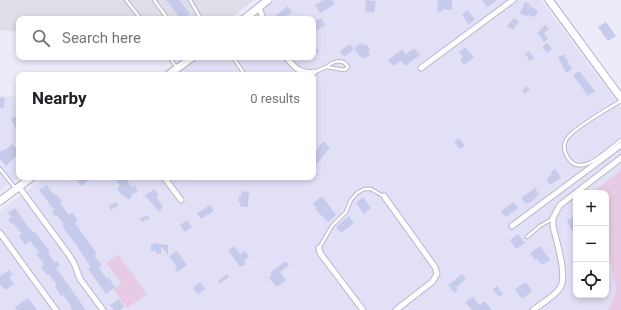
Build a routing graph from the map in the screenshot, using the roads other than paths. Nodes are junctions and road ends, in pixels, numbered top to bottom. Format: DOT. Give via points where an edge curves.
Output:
graph roads {
  1 [pos="126,0"];
  2 [pos="154,0"];
  3 [pos="190,0"];
  4 [pos="268,0"];
  5 [pos="513,0"];
  6 [pos="549,0"];
  7 [pos="259,7"];
  8 [pos="139,16"];
  9 [pos="166,16"];
  10 [pos="199,16"];
  11 [pos="248,16"];
  12 [pos="262,16"];
  13 [pos="171,60"];
  14 [pos="189,60"];
  15 [pos="235,60"];
  16 [pos="288,60"];
  17 [pos="326,67"];
  18 [pos="178,68"];
  19 [pos="421,68"];
  20 [pos="172,72"];
  21 [pos="243,72"];
  22 [pos="301,72"];
  23 [pos="314,72"];
  24 [pos="621,99"];
  25 [pos="621,140"];
  26 [pos="621,145"];
  27 [pos="621,158"];
  28 [pos="0,169"];
  29 [pos="28,180"];
  30 [pos="166,180"];
  31 [pos="18,188"];
  32 [pos="384,196"];
  33 [pos="181,200"];
  34 [pos="0,201"];
  35 [pos="553,218"];
  36 [pos="512,226"];
  37 [pos="0,233"];
  38 [pos="527,237"];
  39 [pos="318,248"];
  40 [pos="56,310"];
  41 [pos="103,310"];
  42 [pos="363,310"];
  43 [pos="396,310"];
  44 [pos="533,310"];
  1 -- 8 [label="lane"];
  2 -- 9 [label="lane"];
  3 -- 10 [label="lane"];
  4 -- 7 [label="street"];
  5 -- 19 [label="street"];
  6 -- 24 [label="street"];
  7 -- 11 [label="street"];
  7 -- 12 [label="street"];
  13 -- 18 [label="lane"];
  14 -- 18 [label="street"];
  15 -- 21 [label="lane"];
  16 -- 22 [label="street"];
  17 -- 17 [label="lane" via="342,70 347,70 348,67 341,61"];
  17 -- 23 [label="lane"];
  18 -- 20 [label="street"];
  24 -- 25 [label="lane" via="573,133 566,140 564,149 568,159 575,165 584,166"];
  26 -- 36 [label="street"];
  27 -- 35 [label="street" via="564,202"];
  28 -- 31 [label="lane"];
  29 -- 31 [label="street"];
  30 -- 33 [label="street"];
  31 -- 34 [label="street"];
  31 -- 41 [label="street" via="69,255 80,279"];
  32 -- 39 [label="lane" via="371,189 357,193 346,212 332,226"];
  32 -- 43 [label="street" via="437,273 432,282"];
  35 -- 38 [label="lane"];
  35 -- 44 [label="street" via="562,282 556,293"];
  37 -- 40 [label="street"];
  39 -- 42 [label="street"];
}
